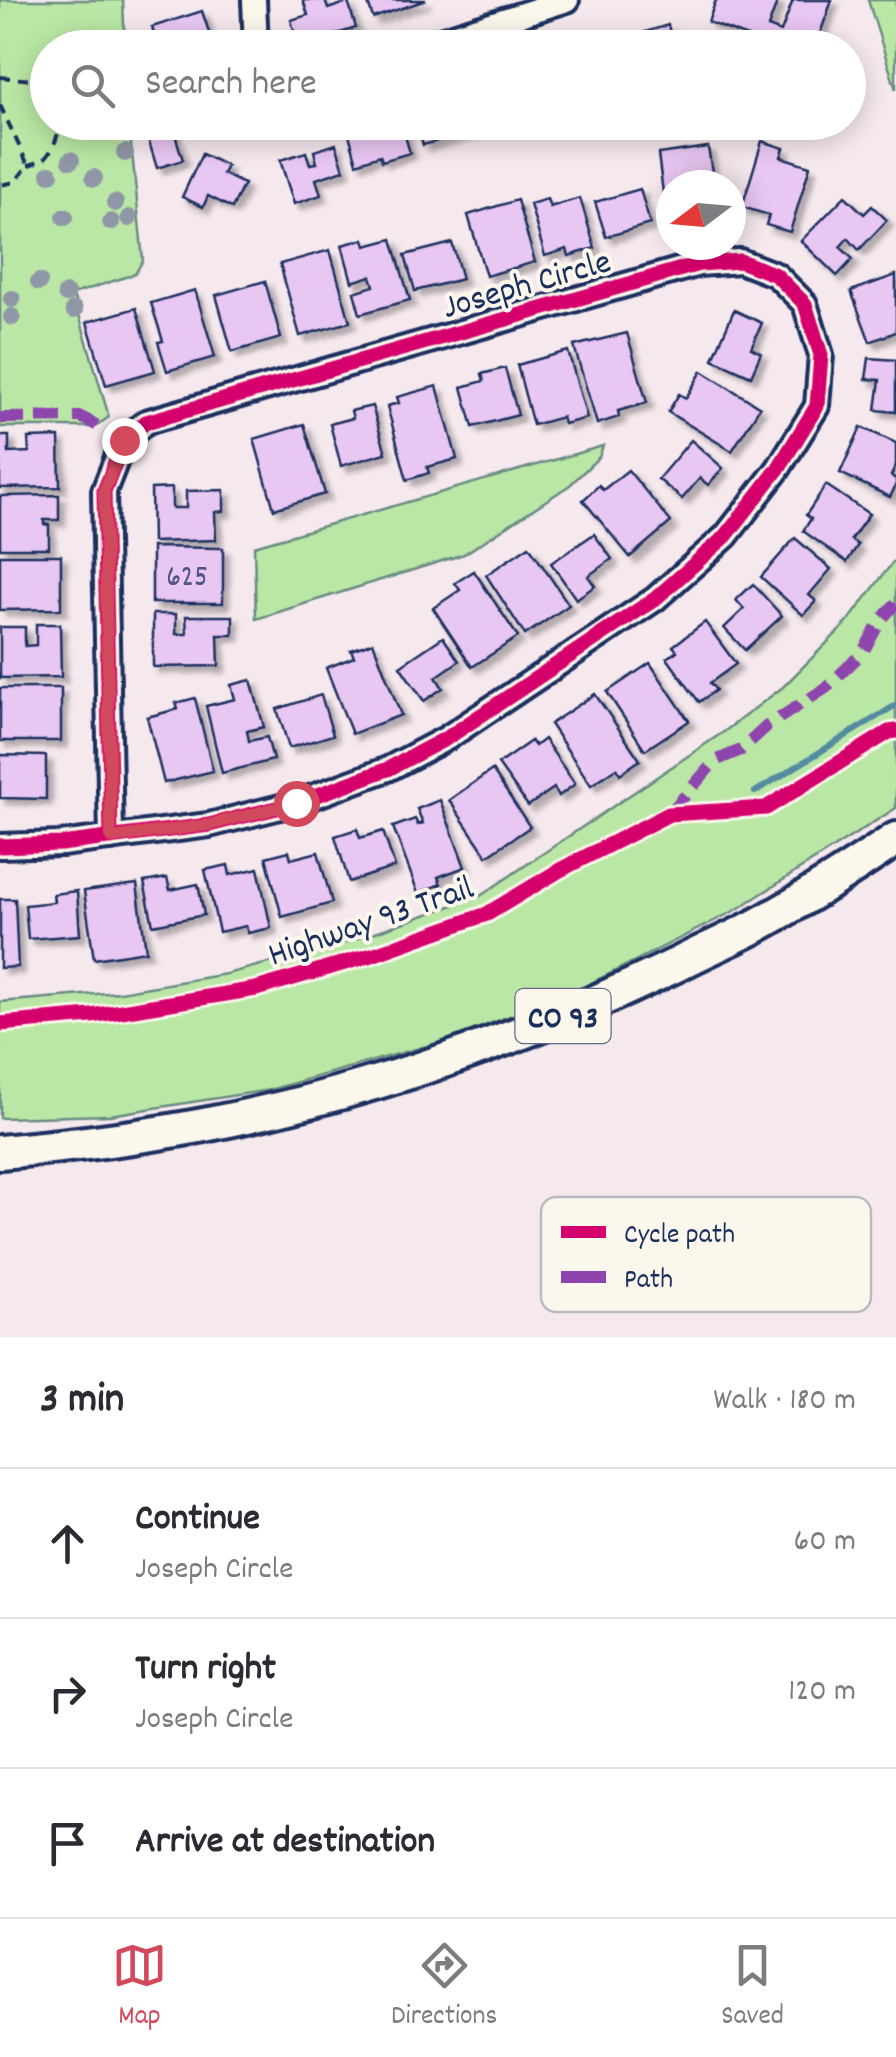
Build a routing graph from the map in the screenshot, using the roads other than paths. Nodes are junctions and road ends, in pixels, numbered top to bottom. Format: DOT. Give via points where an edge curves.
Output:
graph roads {
  1 [pos="254,0"];
  2 [pos="567,0"];
  3 [pos="255,30"];
  4 [pos="472,30"];
  5 [pos="111,838"];
  6 [pos="896,839"];
  7 [pos="0,846"];
  8 [pos="0,1152"];
  1 -- 3 [label="street"];
  2 -- 4 [label="street"];
  5 -- 5 [label="street, Joseph Circle" via="209,825 388,770 447,738 655,598 726,536 817,406 821,354 805,304 776,275 740,261 699,264 146,422 124,440 104,491"];
  5 -- 7 [label="street, Joseph Circle"];
  6 -- 8 [label="highway, CO 93" via="739,934 601,1000 374,1084 203,1125"];
}
